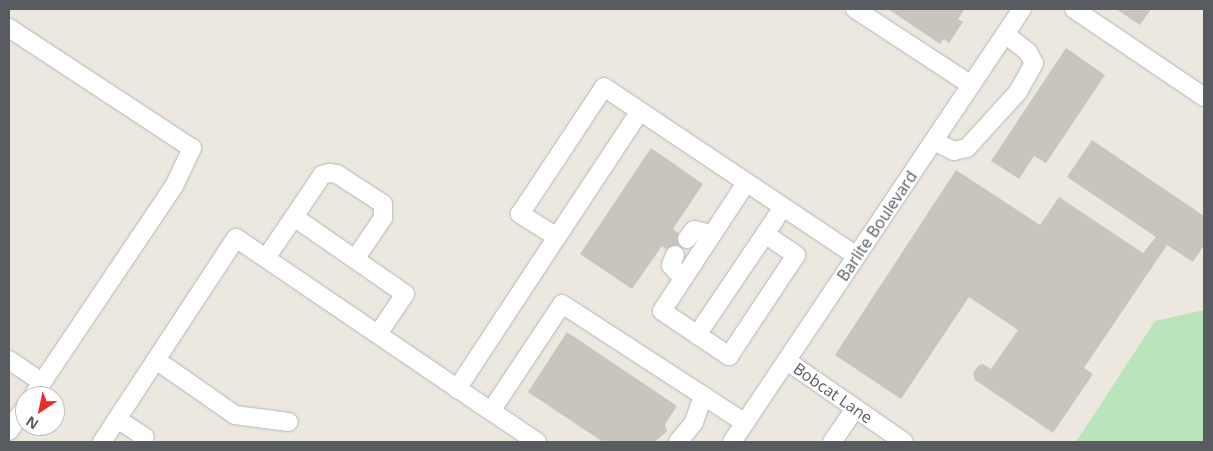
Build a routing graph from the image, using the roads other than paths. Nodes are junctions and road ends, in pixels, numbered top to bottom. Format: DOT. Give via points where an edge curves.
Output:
graph roads {
  1 [pos="855,9"];
  2 [pos="1022,9"];
  3 [pos="1074,9"];
  4 [pos="9,28"];
  5 [pos="1005,34"];
  6 [pos="971,85"];
  7 [pos="1204,97"];
  8 [pos="640,111"];
  9 [pos="934,141"];
  10 [pos="746,183"];
  11 [pos="783,207"];
  12 [pos="294,217"];
  13 [pos="712,234"];
  14 [pos="765,234"];
  15 [pos="557,237"];
  16 [pos="687,238"];
  17 [pos="675,255"];
  18 [pos="856,256"];
  19 [pos="266,258"];
  20 [pos="355,259"];
  21 [pos="683,279"];
  22 [pos="378,334"];
  23 [pos="697,335"];
  24 [pos="9,360"];
  25 [pos="156,360"];
  26 [pos="787,361"];
  27 [pos="34,386"];
  28 [pos="39,386"];
  29 [pos="457,389"];
  30 [pos="703,396"];
  31 [pos="855,409"];
  32 [pos="490,412"];
  33 [pos="117,419"];
  34 [pos="289,422"];
  35 [pos="745,422"];
  36 [pos="144,437"];
  37 [pos="102,442"];
  38 [pos="537,442"];
  39 [pos="678,442"];
  40 [pos="732,442"];
  41 [pos="832,442"];
  42 [pos="904,442"];
  1 -- 6 [label="street"];
  2 -- 5 [label="street, Barlite Boulevard"];
  3 -- 7 [label="street"];
  4 -- 28 [label="street" via="192,148 174,186"];
  5 -- 6 [label="street, Barlite Boulevard"];
  5 -- 9 [label="street" via="1028,52 1034,63 1018,92 967,148 954,151"];
  6 -- 9 [label="street, Barlite Boulevard"];
  8 -- 10 [label="street"];
  8 -- 15 [label="street"];
  8 -- 15 [label="street" via="604,87 520,214"];
  9 -- 18 [label="street, Barlite Boulevard"];
  10 -- 11 [label="street"];
  10 -- 13 [label="street"];
  11 -- 14 [label="street"];
  11 -- 18 [label="street"];
  12 -- 19 [label="street"];
  12 -- 20 [label="street"];
  12 -- 20 [label="street" via="322,175 329,173 338,174 383,204 383,218"];
  13 -- 16 [label="street" via="694,230"];
  13 -- 21 [label="street"];
  14 -- 23 [label="street"];
  14 -- 23 [label="street" via="796,255 729,356"];
  15 -- 29 [label="street"];
  17 -- 21 [label="street" via="672,265"];
  18 -- 26 [label="street, Barlite Boulevard"];
  19 -- 22 [label="street"];
  19 -- 25 [label="street" via="236,238"];
  20 -- 22 [label="street" via="405,294"];
  21 -- 23 [label="street" via="662,311"];
  22 -- 29 [label="street"];
  24 -- 27 [label="street"];
  25 -- 33 [label="street"];
  25 -- 34 [label="street" via="236,416"];
  26 -- 31 [label="street, Bobcat Lane"];
  26 -- 35 [label="street, Barlite Boulevard"];
  29 -- 32 [label="street"];
  30 -- 32 [label="street" via="562,304"];
  30 -- 35 [label="street"];
  30 -- 39 [label="street" via="694,422"];
  31 -- 41 [label="street"];
  31 -- 42 [label="street, Bobcat Lane"];
  32 -- 38 [label="street"];
  33 -- 36 [label="street"];
  33 -- 37 [label="street"];
  35 -- 40 [label="street, Barlite Boulevard"];
}
